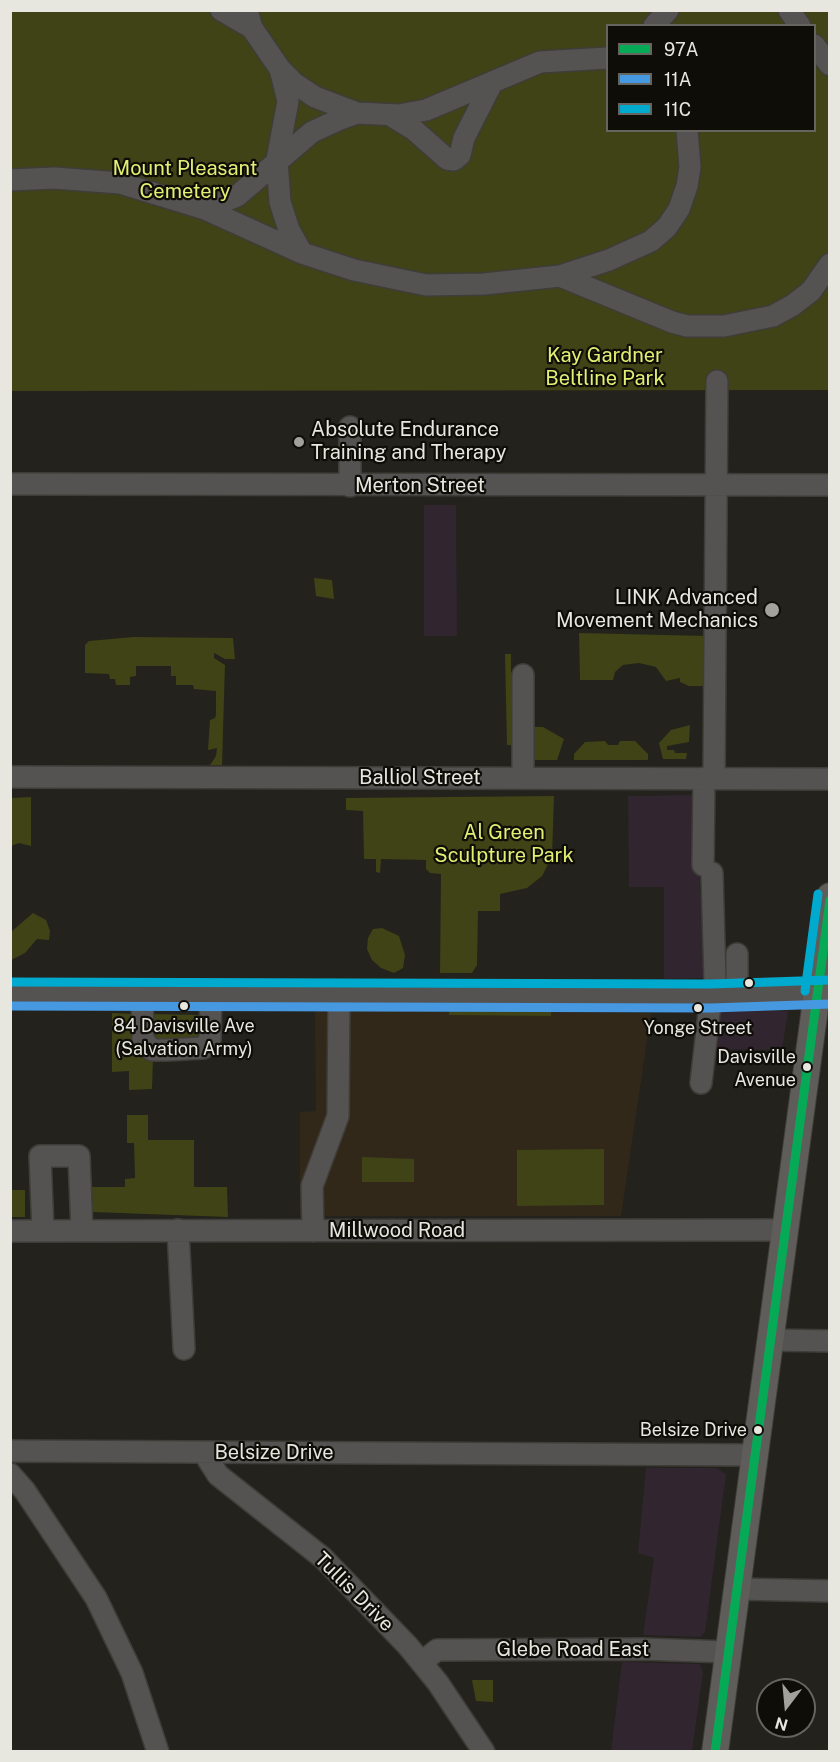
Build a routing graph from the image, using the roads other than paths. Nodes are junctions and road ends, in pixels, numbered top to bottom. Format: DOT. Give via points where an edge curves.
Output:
graph roads {
  1 [pos="221,10"];
  2 [pos="789,10"];
  3 [pos="249,19"];
  4 [pos="799,24"];
  5 [pos="816,48"];
  6 [pos="606,59"];
  7 [pos="830,65"];
  8 [pos="280,69"];
  9 [pos="492,83"];
  10 [pos="357,113"];
  11 [pos="390,115"];
  12 [pos="687,132"];
  13 [pos="277,160"];
  14 [pos="10,180"];
  15 [pos="205,209"];
  16 [pos="302,253"];
  17 [pos="830,264"];
  18 [pos="560,276"];
  19 [pos="717,381"];
  20 [pos="350,427"];
  21 [pos="10,484"];
  22 [pos="716,485"];
  23 [pos="830,485"];
  24 [pos="350,486"];
  25 [pos="524,675"];
  26 [pos="723,745"];
  27 [pos="10,777"];
  28 [pos="523,778"];
  29 [pos="714,778"];
  30 [pos="830,779"];
  31 [pos="830,896"];
  32 [pos="737,954"];
  33 [pos="823,992"];
  34 [pos="10,993"];
  35 [pos="142,993"];
  36 [pos="210,994"];
  37 [pos="339,994"];
  38 [pos="737,994"];
  39 [pos="711,996"];
  40 [pos="701,1083"];
  41 [pos="177,1230"];
  42 [pos="783,1230"];
  43 [pos="10,1231"];
  44 [pos="42,1231"];
  45 [pos="82,1231"];
  46 [pos="313,1231"];
  47 [pos="769,1340"];
  48 [pos="830,1341"];
  49 [pos="184,1348"];
  50 [pos="10,1451"];
  51 [pos="204,1453"];
  52 [pos="753,1455"];
  53 [pos="10,1474"];
  54 [pos="737,1589"];
  55 [pos="830,1591"];
  56 [pos="728,1652"];
  57 [pos="422,1662"];
  58 [pos="158,1752"];
  59 [pos="484,1752"];
  60 [pos="715,1752"];
  1 -- 3 [label="street"];
  2 -- 4 [label="street"];
  3 -- 8 [label="street"];
  5 -- 7 [label="street"];
  6 -- 9 [label="street" via="540,62"];
  8 -- 10 [label="street" via="304,90"];
  8 -- 13 [label="street" via="288,101"];
  9 -- 11 [label="street" via="426,110"];
  9 -- 11 [label="street" via="460,155 454,160 447,159"];
  10 -- 11 [label="street"];
  10 -- 13 [label="street" via="312,132"];
  12 -- 18 [label="street" via="687,186 667,227 630,252"];
  13 -- 15 [label="street" via="237,196"];
  13 -- 16 [label="street" via="280,202"];
  14 -- 15 [label="street" via="54,178 120,183"];
  15 -- 16 [label="street"];
  16 -- 18 [label="street" via="354,270 426,285"];
  17 -- 18 [label="street" via="811,291 793,305 773,316 724,326 672,322"];
  19 -- 22 [label="street"];
  20 -- 24 [label="street"];
  21 -- 24 [label="street, Merton Street" via="71,479"];
  22 -- 23 [label="street, Merton Street"];
  22 -- 24 [label="street, Merton Street"];
  22 -- 29 [label="street"];
  25 -- 28 [label="street"];
  26 -- 29 [label="street"];
  27 -- 28 [label="street, Balliol Street"];
  28 -- 29 [label="street, Balliol Street"];
  29 -- 30 [label="street, Balliol Street"];
  29 -- 39 [label="street" via="707,869 715,980"];
  31 -- 33 [label="main road"];
  32 -- 38 [label="street"];
  33 -- 38 [label="street"];
  33 -- 42 [label="main road"];
  34 -- 35 [label="street"];
  35 -- 36 [label="street"];
  35 -- 36 [label="street" via="143,1040 152,1050 203,1048 210,1040"];
  36 -- 37 [label="street"];
  37 -- 39 [label="street"];
  37 -- 46 [label="street" via="338,1116 312,1186"];
  38 -- 39 [label="street"];
  39 -- 40 [label="street"];
  41 -- 45 [label="street, Millwood Road"];
  41 -- 46 [label="street, Millwood Road"];
  41 -- 49 [label="street"];
  42 -- 46 [label="street, Millwood Road"];
  42 -- 47 [label="main road"];
  43 -- 44 [label="street, Millwood Road"];
  44 -- 45 [label="street, Millwood Road"];
  44 -- 45 [label="street" via="40,1156 79,1156"];
  47 -- 48 [label="street"];
  47 -- 52 [label="main road"];
  50 -- 51 [label="street, Belsize Drive"];
  51 -- 52 [label="street, Belsize Drive"];
  51 -- 57 [label="street, Tullis Drive" via="218,1475 323,1558"];
  52 -- 54 [label="main road"];
  53 -- 58 [label="street" via="96,1598 132,1673"];
  54 -- 55 [label="street"];
  54 -- 56 [label="main road"];
  56 -- 57 [label="street, Glebe Road East" via="437,1650"];
  56 -- 60 [label="main road"];
  57 -- 59 [label="street, Tullis Drive"];
}
